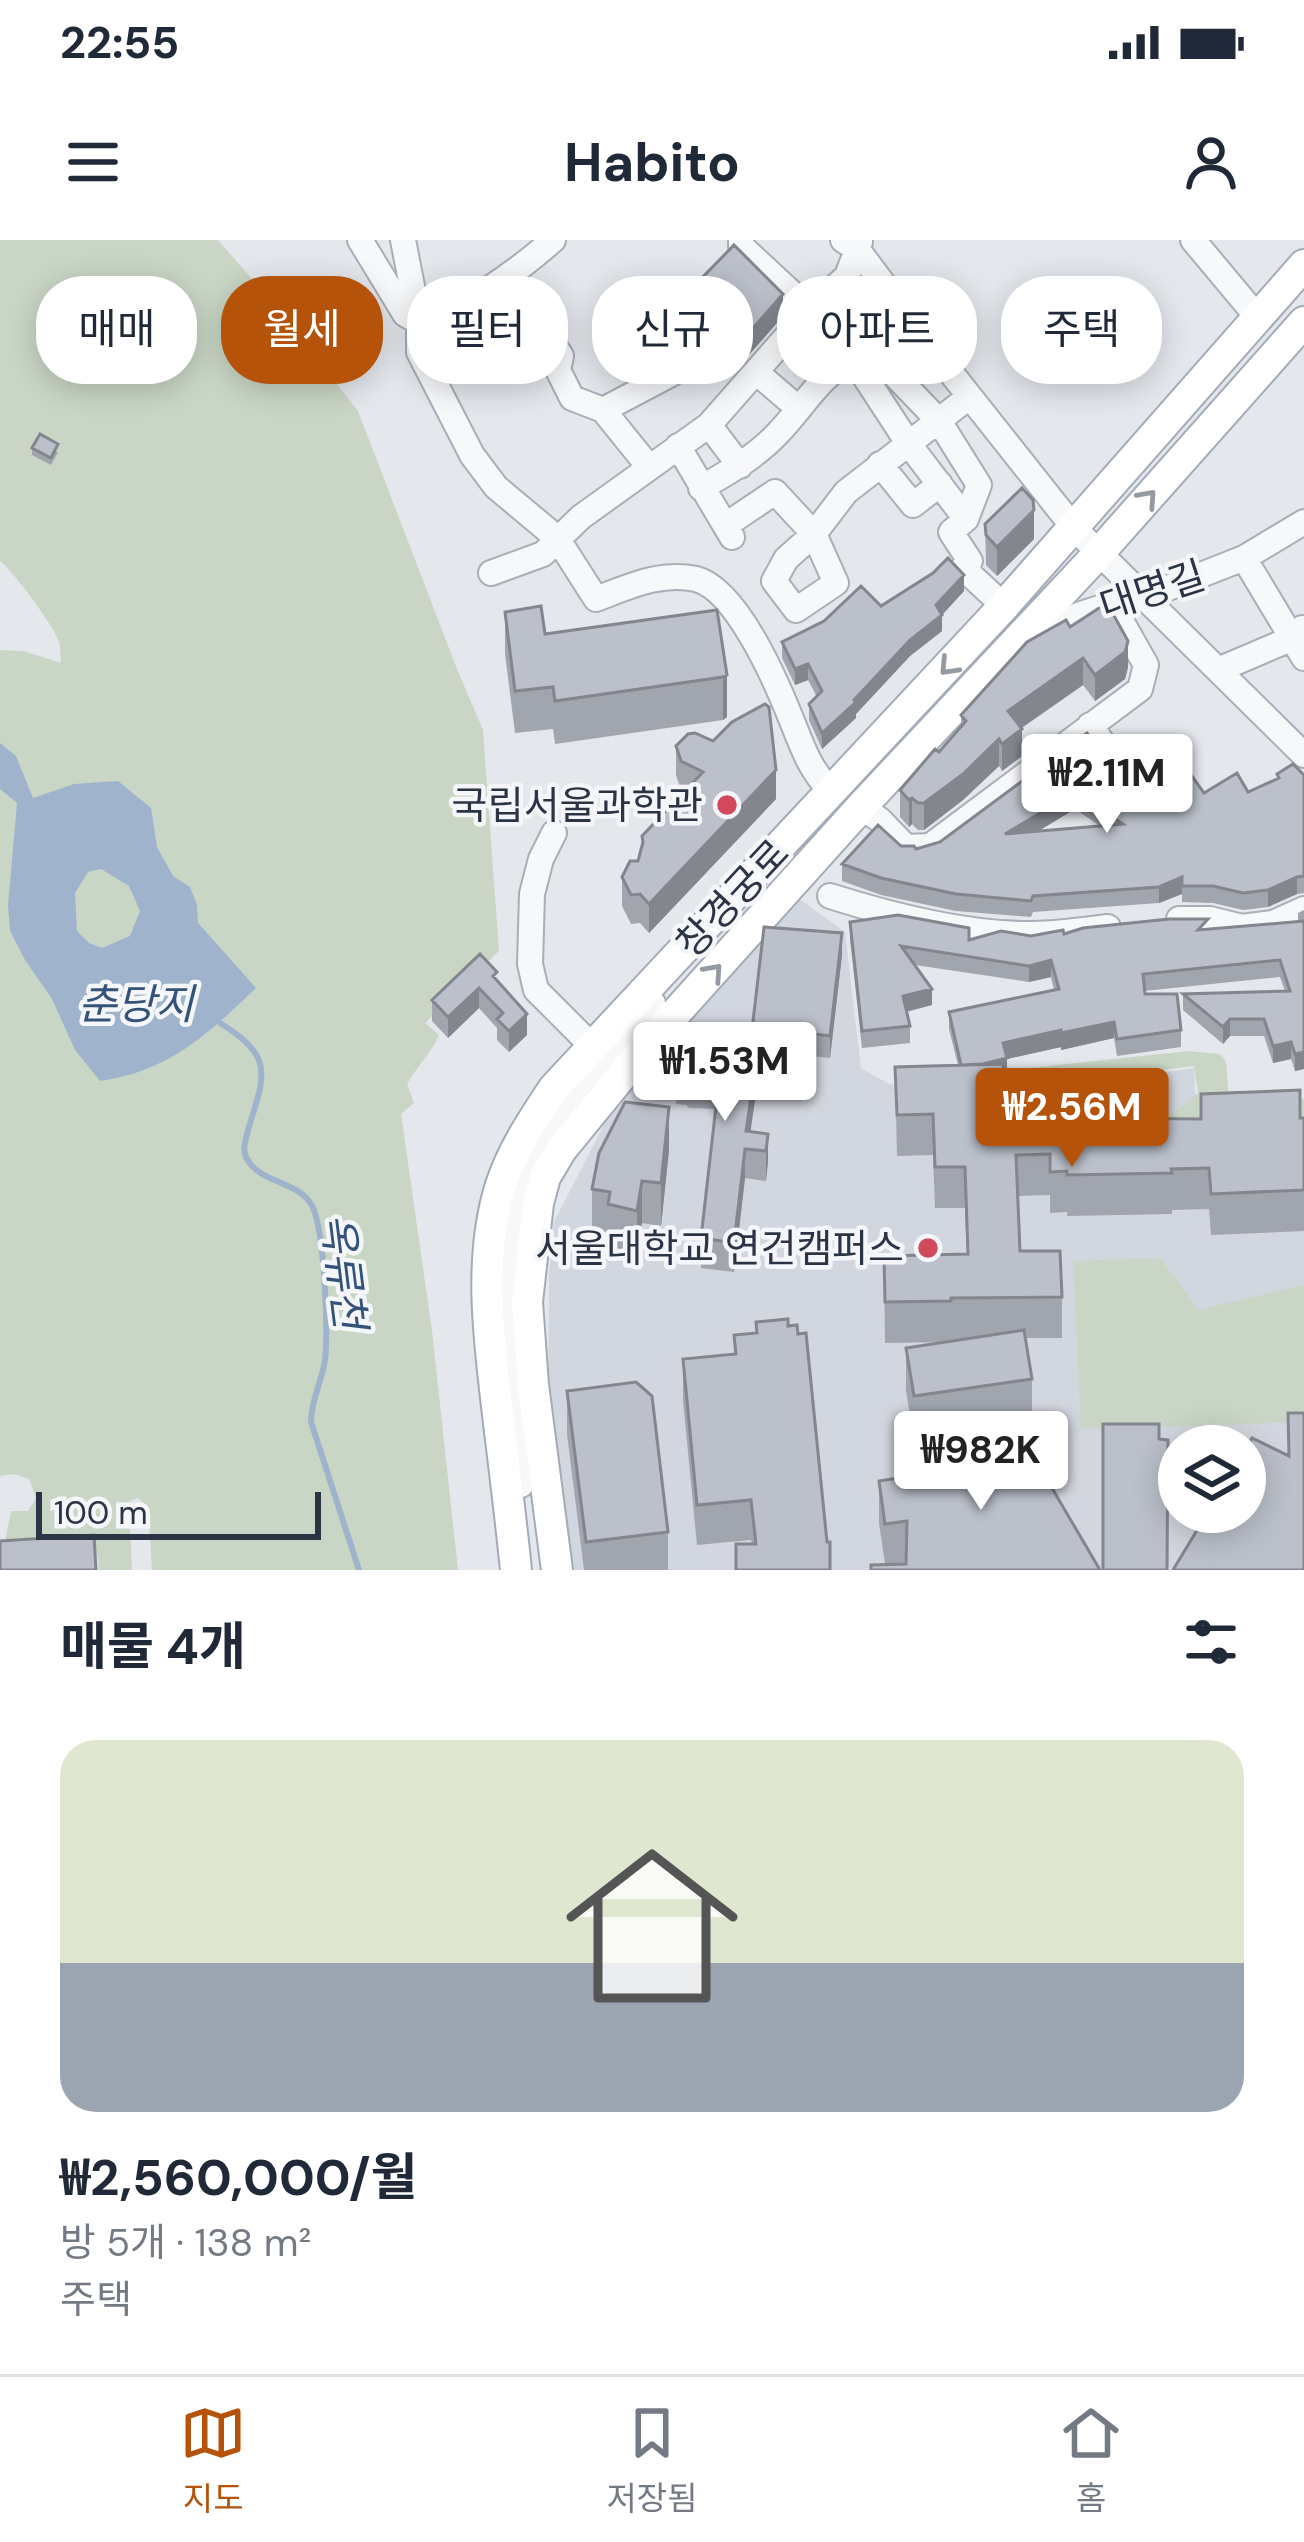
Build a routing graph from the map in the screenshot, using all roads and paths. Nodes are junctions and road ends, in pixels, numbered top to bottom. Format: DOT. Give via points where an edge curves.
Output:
graph roads {
  1 [pos="360,240"];
  2 [pos="403,240"];
  3 [pos="553,240"];
  4 [pos="1193,240"];
  5 [pos="734,242"];
  6 [pos="854,243"];
  7 [pos="1304,265"];
  8 [pos="410,276"];
  9 [pos="510,276"];
  10 [pos="847,276"];
  11 [pos="777,280"];
  12 [pos="407,315"];
  13 [pos="1259,319"];
  14 [pos="1304,322"];
  15 [pos="777,348"];
  16 [pos="756,372"];
  17 [pos="435,384"];
  18 [pos="565,384"];
  19 [pos="654,384"];
  20 [pos="822,384"];
  21 [pos="877,384"];
  22 [pos="897,384"];
  23 [pos="969,398"];
  24 [pos="603,410"];
  25 [pos="799,410"];
  26 [pos="939,421"];
  27 [pos="709,425"];
  28 [pos="908,443"];
  29 [pos="678,446"];
  30 [pos="958,450"];
  31 [pos="880,464"];
  32 [pos="740,466"];
  33 [pos="649,467"];
  34 [pos="935,478"];
  35 [pos="701,488"];
  36 [pos="966,519"];
  37 [pos="1304,522"];
  38 [pos="1074,528"];
  39 [pos="814,534"];
  40 [pos="557,538"];
  41 [pos="1100,553"];
  42 [pos="1244,558"];
  43 [pos="491,573"];
  44 [pos="1145,598"];
  45 [pos="1111,603"];
  46 [pos="1004,606"];
  47 [pos="1298,631"];
  48 [pos="1304,658"];
  49 [pos="999,660"];
  50 [pos="1218,670"];
  51 [pos="909,708"];
  52 [pos="1090,725"];
  53 [pos="1304,755"];
  54 [pos="830,790"];
  55 [pos="1145,803"];
  56 [pos="861,807"];
  57 [pos="554,833"];
  58 [pos="830,896"];
  59 [pos="1304,909"];
  60 [pos="592,1046"];
  61 [pos="516,1570"];
  62 [pos="529,1570"];
  63 [pos="557,1570"];
  1 -- 12 [label="street"];
  2 -- 8 [label="street"];
  3 -- 9 [label="street"];
  4 -- 13 [label="street"];
  5 -- 11 [label="street"];
  6 -- 10 [label="street"];
  6 -- 23 [label="street"];
  7 -- 13 [label="main road, 창경궁로"];
  13 -- 38 [label="main road, 창경궁로"];
  41 -- 14 [label="main road, 창경궁로, one-way"];
  15 -- 16 [label="street"];
  16 -- 25 [label="street"];
  16 -- 27 [label="street"];
  17 -- 40 [label="street" via="496,487"];
  18 -- 24 [label="street" via="572,398"];
  19 -- 24 [label="street"];
  20 -- 25 [label="street"];
  21 -- 28 [label="street"];
  22 -- 26 [label="street"];
  23 -- 26 [label="street"];
  23 -- 38 [label="street"];
  24 -- 33 [label="street"];
  25 -- 32 [label="street"];
  26 -- 28 [label="street"];
  26 -- 30 [label="street"];
  27 -- 29 [label="street"];
  27 -- 32 [label="street"];
  28 -- 31 [label="street"];
  28 -- 34 [label="street"];
  29 -- 33 [label="street"];
  29 -- 35 [label="street"];
  30 -- 34 [label="street"];
  30 -- 36 [label="street" via="979,485"];
  31 -- 34 [label="street" via="914,505"];
  31 -- 39 [label="street"];
  32 -- 35 [label="street"];
  33 -- 40 [label="street"];
  34 -- 36 [label="street"];
  35 -- 39 [label="street" via="729,532 775,492"];
  36 -- 46 [label="street" via="951,532 970,561 964,568"];
  37 -- 42 [label="street, 대명길"];
  38 -- 41 [label="street"];
  38 -- 46 [label="main road, 창경궁로"];
  39 -- 39 [label="street" via="774,581 796,610 836,583"];
  40 -- 43 [label="street" via="543,554"];
  40 -- 54 [label="street" via="596,599 677,577 701,580 724,597 742,617 776,709"];
  41 -- 44 [label="street"];
  41 -- 49 [label="main road, 창경궁로"];
  42 -- 44 [label="street, 대명길"];
  42 -- 47 [label="street, 대명길"];
  44 -- 45 [label="street, 대명길"];
  44 -- 50 [label="street"];
  45 -- 49 [label="street, 대명길"];
  45 -- 52 [label="street" via="1146,665 1140,689"];
  46 -- 51 [label="main road, 창경궁로, one-way"];
  47 -- 48 [label="street, 대명길"];
  47 -- 50 [label="street"];
  49 -- 56 [label="main road, 창경궁로"];
  50 -- 53 [label="street"];
  51 -- 54 [label="main road, 창경궁로"];
  51 -- 62 [label="street" via="589,1077 530,1160 507,1262 506,1340"];
  52 -- 55 [label="street"];
  52 -- 56 [label="street" via="929,846 906,847"];
  54 -- 60 [label="main road, 창경궁로"];
  63 -- 56 [label="main road, 창경궁로, one-way" via="526,1302 545,1178 646,1046"];
  57 -- 60 [label="street" via="532,894 530,964 536,990"];
  58 -- 59 [label="street" via="954,927 1031,934 1210,919 1242,927"];
  60 -- 61 [label="main road, 창경궁로" via="527,1127 495,1209 491,1341"];
}
